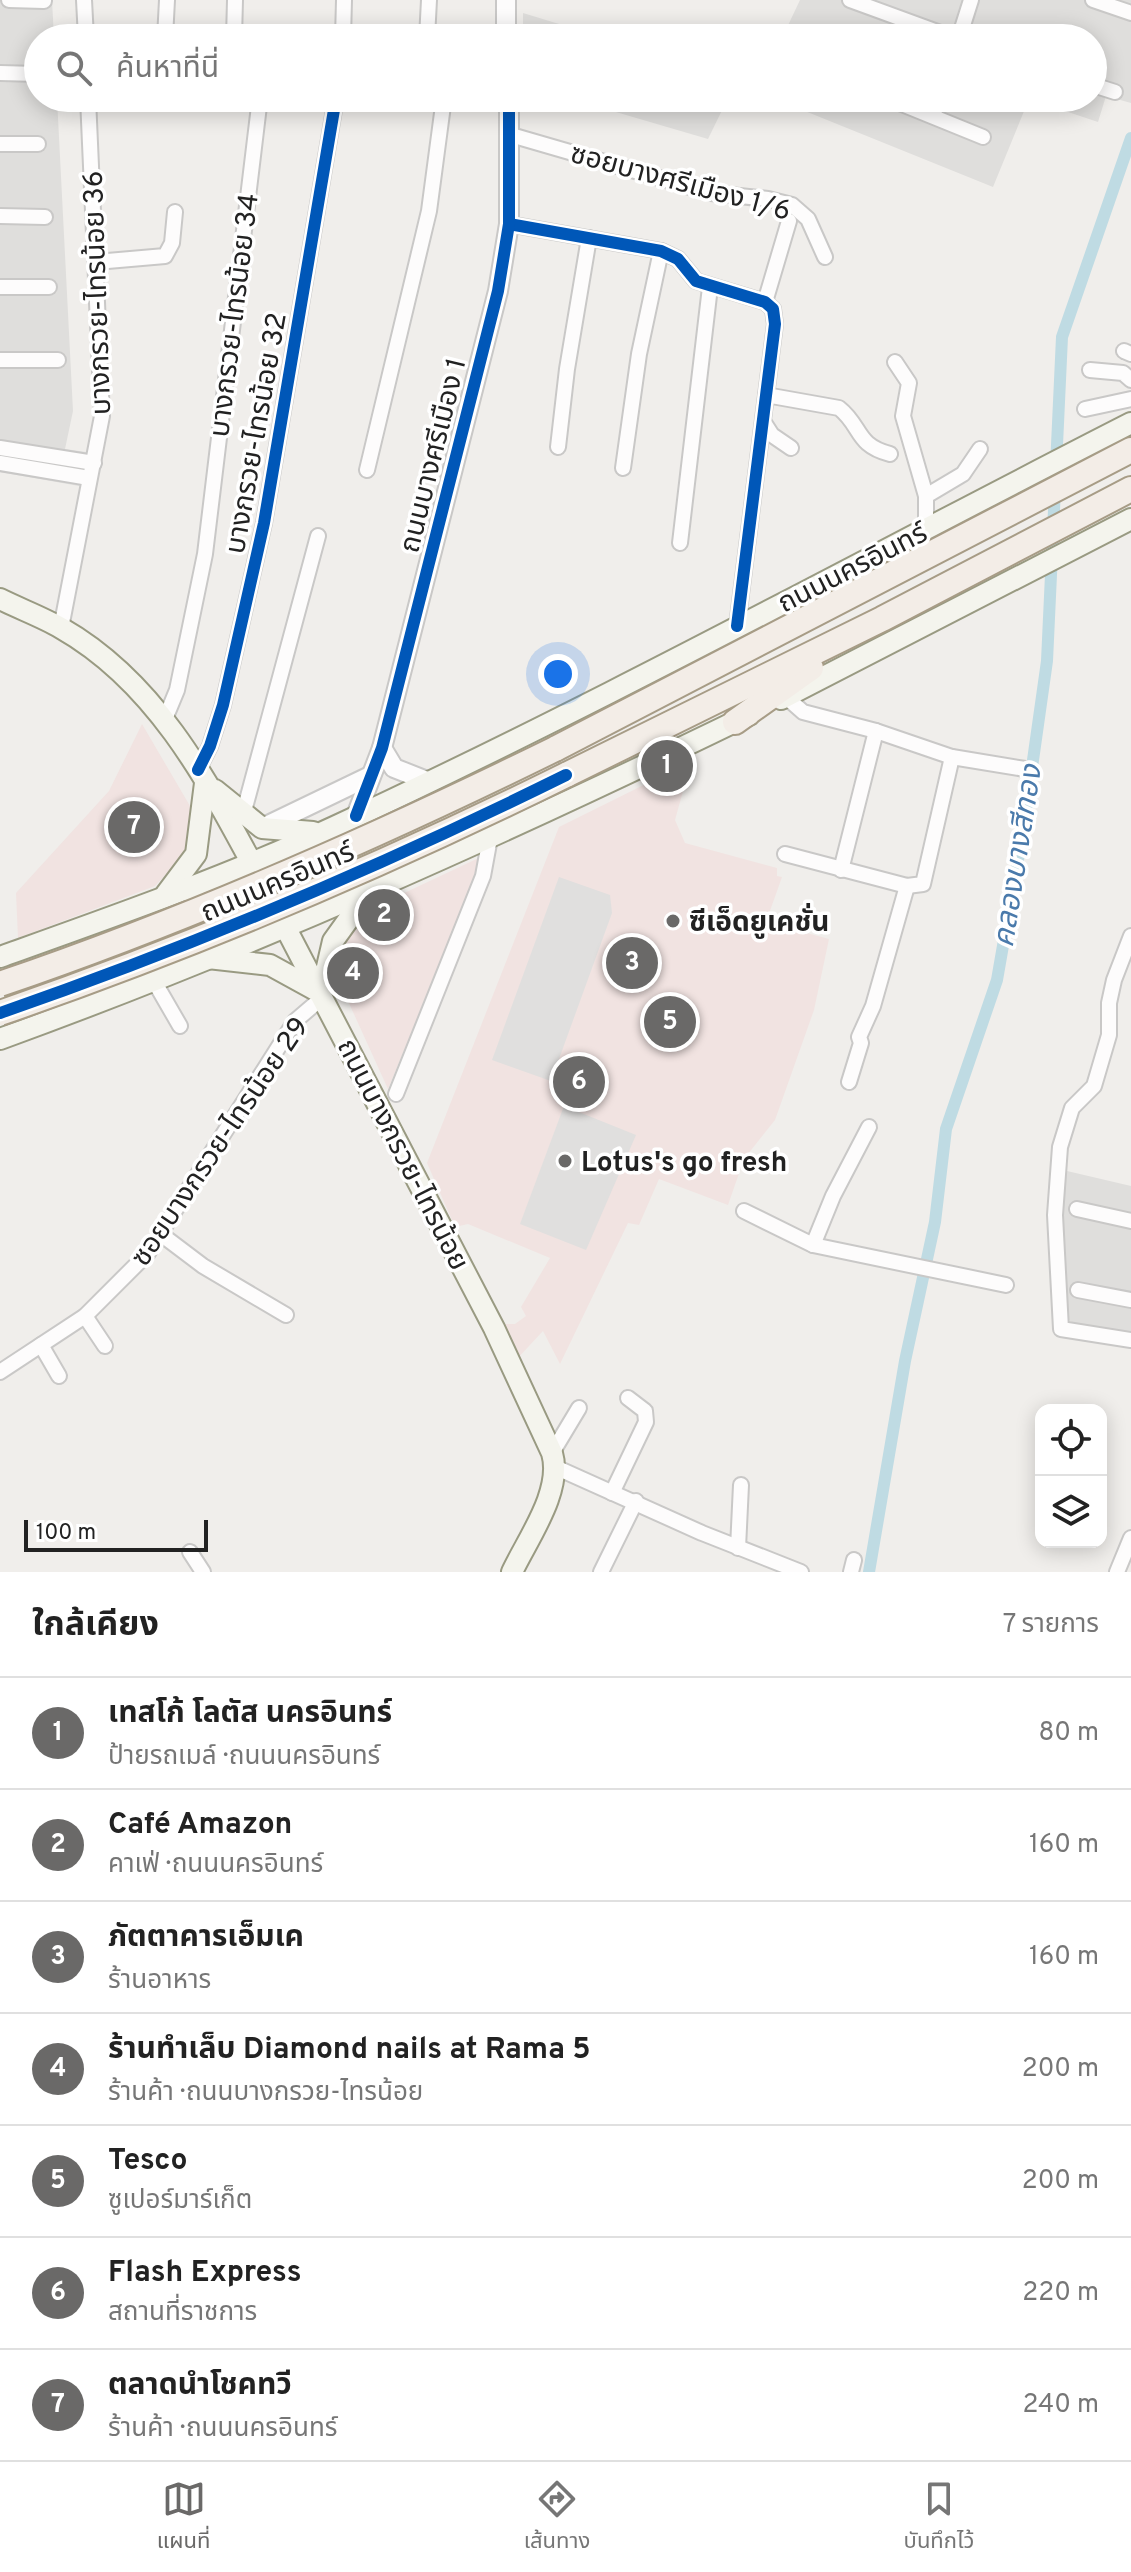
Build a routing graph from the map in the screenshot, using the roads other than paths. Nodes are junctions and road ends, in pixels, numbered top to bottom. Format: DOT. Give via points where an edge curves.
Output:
graph roads {
  1 [pos="9,0"];
  2 [pos="84,0"];
  3 [pos="167,0"];
  4 [pos="235,0"];
  5 [pos="344,0"];
  6 [pos="429,0"];
  7 [pos="506,0"];
  8 [pos="850,0"];
  9 [pos="971,0"];
  10 [pos="1093,0"];
  11 [pos="44,1"];
  12 [pos="1131,13"];
  13 [pos="85,24"];
  14 [pos="166,24"];
  15 [pos="234,24"];
  16 [pos="343,24"];
  17 [pos="428,24"];
  18 [pos="506,24"];
  19 [pos="918,24"];
  20 [pos="962,24"];
  21 [pos="0,73"];
  22 [pos="24,74"];
  23 [pos="1107,89"];
  24 [pos="1115,92"];
  25 [pos="89,112"];
  26 [pos="258,112"];
  27 [pos="334,112"];
  28 [pos="442,112"];
  29 [pos="508,112"];
  30 [pos="923,112"];
  31 [pos="934,112"];
  32 [pos="933,116"];
  33 [pos="511,135"];
  34 [pos="983,137"];
  35 [pos="0,144"];
  36 [pos="38,144"];
  37 [pos="175,212"];
  38 [pos="0,216"];
  39 [pos="45,217"];
  40 [pos="789,221"];
  41 [pos="509,224"];
  42 [pos="589,238"];
  43 [pos="661,251"];
  44 [pos="825,257"];
  45 [pos="96,262"];
  46 [pos="0,287"];
  47 [pos="49,287"];
  48 [pos="710,287"];
  49 [pos="768,303"];
  50 [pos="0,360"];
  51 [pos="58,360"];
  52 [pos="895,362"];
  53 [pos="1090,370"];
  54 [pos="1131,380"];
  55 [pos="766,395"];
  56 [pos="1131,399"];
  57 [pos="1085,409"];
  58 [pos="763,421"];
  59 [pos="1131,423"];
  60 [pos="558,447"];
  61 [pos="0,448"];
  62 [pos="791,448"];
  63 [pos="980,449"];
  64 [pos="1131,450"];
  65 [pos="890,454"];
  66 [pos="0,463"];
  67 [pos="94,463"];
  68 [pos="623,468"];
  69 [pos="367,470"];
  70 [pos="89,478"];
  71 [pos="1131,489"];
  72 [pos="926,496"];
  73 [pos="1131,519"];
  74 [pos="926,529"];
  75 [pos="318,536"];
  76 [pos="680,543"];
  77 [pos="0,599"];
  78 [pos="882,619"];
  79 [pos="737,626"];
  80 [pos="61,628"];
  81 [pos="786,697"];
  82 [pos="165,719"];
  83 [pos="735,722"];
  84 [pos="876,731"];
  85 [pos="382,748"];
  86 [pos="952,757"];
  87 [pos="1025,769"];
  88 [pos="202,776"];
  89 [pos="370,776"];
  90 [pos="427,781"];
  91 [pos="243,815"];
  92 [pos="356,816"];
  93 [pos="262,828"];
  94 [pos="328,829"];
  95 [pos="490,838"];
  96 [pos="785,854"];
  97 [pos="251,862"];
  98 [pos="841,870"];
  99 [pos="907,886"];
  100 [pos="368,892"];
  101 [pos="163,897"];
  102 [pos="285,926"];
  103 [pos="1131,936"];
  104 [pos="0,957"];
  105 [pos="208,958"];
  106 [pos="154,981"];
  107 [pos="0,984"];
  108 [pos="322,995"];
  109 [pos="0,1013"];
  110 [pos="180,1026"];
  111 [pos="0,1039"];
  112 [pos="849,1082"];
  113 [pos="396,1094"];
  114 [pos="869,1127"];
  115 [pos="1077,1209"];
  116 [pos="744,1211"];
  117 [pos="1131,1221"];
  118 [pos="162,1235"];
  119 [pos="813,1245"];
  120 [pos="1006,1285"];
  121 [pos="1078,1290"];
  122 [pos="1131,1300"];
  123 [pos="286,1315"];
  124 [pos="85,1316"];
  125 [pos="1131,1340"];
  126 [pos="41,1345"];
  127 [pos="105,1346"];
  128 [pos="0,1372"];
  129 [pos="59,1376"];
  130 [pos="628,1398"];
  131 [pos="579,1408"];
  132 [pos="554,1460"];
  133 [pos="741,1485"];
  134 [pos="612,1493"];
  135 [pos="636,1501"];
  136 [pos="1131,1538"];
  137 [pos="738,1548"];
  138 [pos="190,1552"];
  139 [pos="203,1572"];
  140 [pos="512,1572"];
  141 [pos="601,1572"];
  142 [pos="801,1572"];
  143 [pos="1117,1572"];
  1 -- 11 [label="street"];
  2 -- 13 [label="street"];
  3 -- 14 [label="street"];
  4 -- 15 [label="street"];
  5 -- 16 [label="street"];
  6 -- 17 [label="street"];
  7 -- 18 [label="street"];
  8 -- 19 [label="street"];
  9 -- 20 [label="street"];
  10 -- 12 [label="street"];
  21 -- 22 [label="street"];
  23 -- 24 [label="street"];
  25 -- 45 [label="street, บางกรวย-ไทรน้อย 36"];
  26 -- 82 [label="street, บางกรวย-ไทรน้อย 34" via="205,554 177,690"];
  27 -- 88 [label="street, บางกรวย-ไทรน้อย 32" via="262,537"];
  28 -- 69 [label="street" via="429,211"];
  29 -- 33 [label="street, ถนนบางศรีเมือง 1"];
  30 -- 32 [label="street"];
  31 -- 32 [label="street"];
  32 -- 34 [label="street"];
  33 -- 41 [label="street, ถนนบางศรีเมือง 1"];
  33 -- 44 [label="street, ซอยบางศรีเมือง 1/6" via="711,193 792,205 808,219"];
  35 -- 36 [label="street"];
  37 -- 45 [label="street" via="165,256"];
  38 -- 39 [label="street"];
  40 -- 49 [label="street"];
  41 -- 42 [label="street"];
  41 -- 85 [label="street, ถนนบางศรีเมือง 1" via="498,291"];
  42 -- 43 [label="street"];
  42 -- 60 [label="street"];
  43 -- 48 [label="street"];
  43 -- 68 [label="street"];
  45 -- 67 [label="street, บางกรวย-ไทรน้อย 36" via="102,416"];
  46 -- 47 [label="street"];
  48 -- 49 [label="street"];
  48 -- 76 [label="street"];
  49 -- 55 [label="street" via="775,324"];
  50 -- 51 [label="street"];
  52 -- 72 [label="street" via="907,376 903,416"];
  53 -- 54 [label="street" via="1123,373"];
  55 -- 58 [label="street"];
  55 -- 65 [label="street" via="839,408 866,444"];
  56 -- 57 [label="street"];
  58 -- 62 [label="street"];
  58 -- 79 [label="street"];
  59 -- 74 [label="main road, ถนนนครอินทร์"];
  61 -- 67 [label="street"];
  63 -- 72 [label="street" via="963,474"];
  64 -- 107 [label="main road, ถนนนครอินทร์, bridge" via="555,749 255,887"];
  66 -- 70 [label="street"];
  67 -- 70 [label="street, บางกรวย-ไทรน้อย 36"];
  70 -- 80 [label="street, บางกรวย-ไทรน้อย 36"];
  71 -- 78 [label="main road, ถนนนครอินทร์"];
  72 -- 74 [label="street"];
  73 -- 81 [label="main road, ถนนนครอินทร์"];
  74 -- 79 [label="main road, ถนนนครอินทร์"];
  75 -- 91 [label="street"];
  77 -- 80 [label="main road, ถนนบางกรวย-ไทรน้อย"];
  78 -- 83 [label="main road" via="872,632 800,674"];
  78 -- 109 [label="main road, ถนนนครอินทร์, bridge" via="403,853 253,920"];
  79 -- 90 [label="main road, ถนนนครอินทร์"];
  80 -- 82 [label="main road, ถนนบางกรวย-ไทรน้อย" via="128,678"];
  81 -- 83 [label="main road, ถนนนครอินทร์"];
  81 -- 84 [label="street" via="803,712"];
  82 -- 88 [label="main road, ถนนบางกรวย-ไทรน้อย"];
  83 -- 95 [label="main road, ถนนนครอินทร์"];
  84 -- 86 [label="street"];
  84 -- 98 [label="street"];
  85 -- 89 [label="street, ถนนบางศรีเมือง 1"];
  85 -- 90 [label="street" via="394,768"];
  86 -- 87 [label="street"];
  86 -- 99 [label="street" via="926,881"];
  88 -- 91 [label="main road"];
  88 -- 97 [label="main road, ถนนบางกรวย-ไทรน้อย"];
  88 -- 101 [label="main road" via="196,854"];
  89 -- 92 [label="street, ถนนบางศรีเมือง 1"];
  89 -- 93 [label="street"];
  90 -- 92 [label="main road, ถนนนครอินทร์"];
  91 -- 93 [label="main road"];
  92 -- 94 [label="main road, ถนนนครอินทร์"];
  93 -- 94 [label="main road"];
  94 -- 97 [label="main road, ถนนนครอินทร์"];
  94 -- 100 [label="main road" via="318,855 319,880 338,893"];
  95 -- 100 [label="main road, ถนนนครอินทร์"];
  95 -- 113 [label="street" via="483,876"];
  96 -- 98 [label="street"];
  97 -- 101 [label="main road, ถนนนครอินทร์"];
  97 -- 102 [label="main road, ถนนบางกรวย-ไทรน้อย"];
  98 -- 99 [label="street"];
  99 -- 112 [label="street"];
  100 -- 102 [label="main road, ถนนนครอินทร์"];
  100 -- 108 [label="main road" via="333,941"];
  101 -- 104 [label="main road, ถนนนครอินทร์"];
  101 -- 105 [label="main road" via="197,902 214,915 218,937"];
  102 -- 105 [label="main road, ถนนนครอินทร์"];
  102 -- 108 [label="main road, ถนนบางกรวย-ไทรน้อย"];
  103 -- 125 [label="street" via="1114,980 1109,1035 1094,1086 1066,1120 1055,1215 1061,1329"];
  105 -- 106 [label="main road, ถนนนครอินทร์"];
  105 -- 108 [label="main road" via="265,964"];
  106 -- 110 [label="street"];
  106 -- 111 [label="main road, ถนนนครอินทร์"];
  108 -- 118 [label="street, ซอยบางกรวย-ไทรน้อย 29" via="295,1021"];
  108 -- 132 [label="main road, ถนนบางกรวย-ไทรน้อย" via="494,1328"];
  114 -- 119 [label="street"];
  115 -- 117 [label="street"];
  116 -- 119 [label="street"];
  118 -- 123 [label="street"];
  118 -- 124 [label="street, ซอยบางกรวย-ไทรน้อย 29" via="125,1280"];
  119 -- 120 [label="street"];
  121 -- 122 [label="street"];
  124 -- 126 [label="street, ซอยบางกรวย-ไทรน้อย 29"];
  124 -- 127 [label="street"];
  126 -- 128 [label="street, ซอยบางกรวย-ไทรน้อย 29"];
  126 -- 129 [label="street"];
  130 -- 134 [label="street" via="645,1411 646,1422"];
  131 -- 132 [label="street"];
  132 -- 134 [label="street"];
  132 -- 140 [label="main road" via="551,1490"];
  133 -- 137 [label="street"];
  134 -- 135 [label="street"];
  135 -- 137 [label="street"];
  135 -- 141 [label="street"];
  136 -- 143 [label="street"];
  137 -- 142 [label="street"];
  138 -- 139 [label="street"];
}
